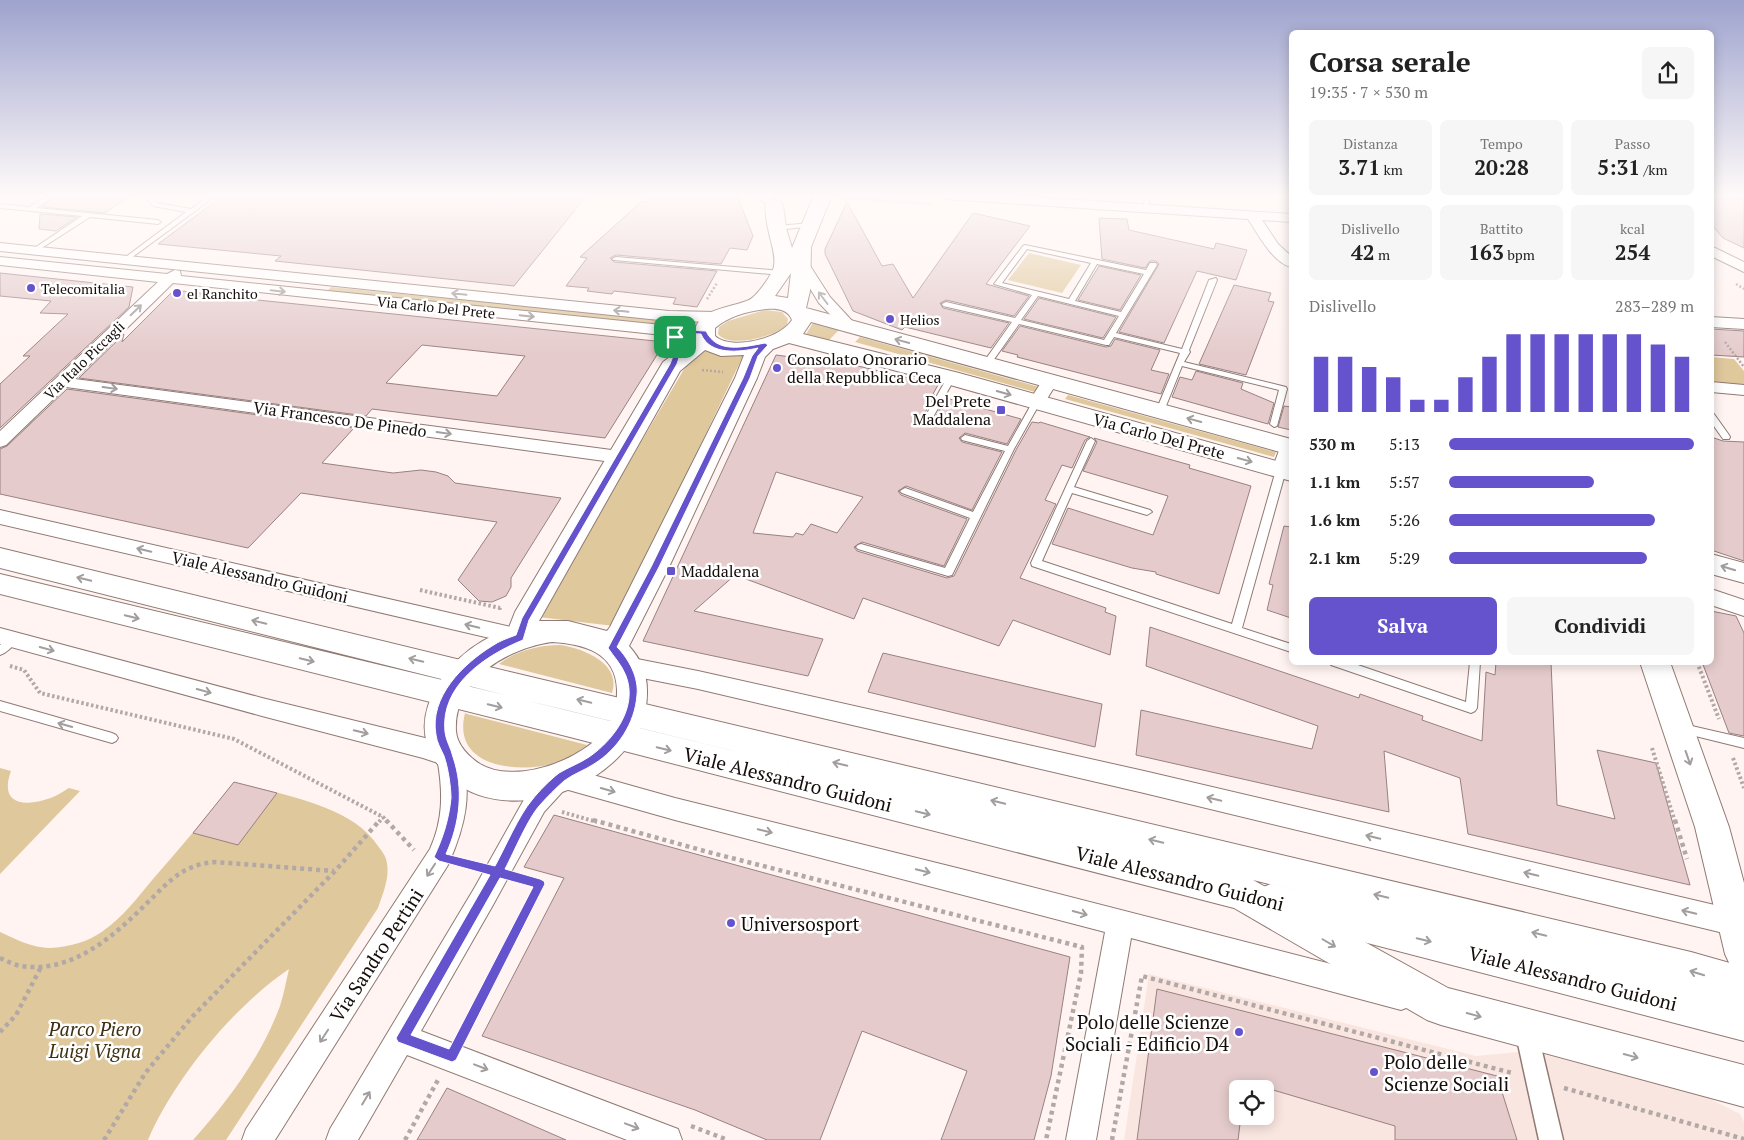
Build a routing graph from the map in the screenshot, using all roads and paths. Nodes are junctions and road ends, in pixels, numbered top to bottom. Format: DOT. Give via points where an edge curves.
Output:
graph roads {
  1 [pos="14,248"];
  2 [pos="38,248"];
  3 [pos="141,248"];
  4 [pos="784,248"];
  5 [pos="802,248"];
  6 [pos="1024,248"];
  7 [pos="1031,248"];
  8 [pos="1276,248"];
  9 [pos="35,250"];
  10 [pos="1714,252"];
  11 [pos="616,259"];
  12 [pos="125,260"];
  13 [pos="0,261"];
  14 [pos="1289,261"];
  15 [pos="1095,262"];
  16 [pos="802,264"];
  17 [pos="1153,265"];
  18 [pos="185,266"];
  19 [pos="1744,268"];
  20 [pos="782,273"];
  21 [pos="1148,273"];
  22 [pos="168,280"];
  23 [pos="1213,280"];
  24 [pos="1036,294"];
  25 [pos="1071,302"];
  26 [pos="757,304"];
  27 [pos="946,304"];
  28 [pos="796,310"];
  29 [pos="1124,315"];
  30 [pos="1017,321"];
  31 [pos="1714,322"];
  32 [pos="1744,324"];
  33 [pos="850,327"];
  34 [pos="665,330"];
  35 [pos="709,330"];
  36 [pos="1112,334"];
  37 [pos="775,340"];
  38 [pos="1725,342"];
  39 [pos="1186,352"];
  40 [pos="987,363"];
  41 [pos="1179,363"];
  42 [pos="673,364"];
  43 [pos="1744,367"];
  44 [pos="951,378"];
  45 [pos="1050,381"];
  46 [pos="62,382"];
  47 [pos="1714,388"];
  48 [pos="1744,390"];
  49 [pos="1036,403"];
  50 [pos="1160,411"];
  51 [pos="929,417"];
  52 [pos="1714,420"];
  53 [pos="1274,424"];
  54 [pos="1726,437"];
  55 [pos="965,438"];
  56 [pos="0,441"];
  57 [pos="1092,441"];
  58 [pos="1289,447"];
  59 [pos="1010,449"];
  60 [pos="1289,453"];
  61 [pos="619,457"];
  62 [pos="1286,471"];
  63 [pos="1069,489"];
  64 [pos="905,491"];
  65 [pos="1147,512"];
  66 [pos="0,517"];
  67 [pos="976,517"];
  68 [pos="861,547"];
  69 [pos="0,558"];
  70 [pos="1714,565"];
  71 [pos="1744,573"];
  72 [pos="0,584"];
  73 [pos="1714,589"];
  74 [pos="1714,598"];
  75 [pos="1744,598"];
  76 [pos="1744,608"];
  77 [pos="1236,630"];
  78 [pos="520,637"];
  79 [pos="4,642"];
  80 [pos="1289,647"];
  81 [pos="620,657"];
  82 [pos="8,665"];
  83 [pos="1344,665"];
  84 [pos="1475,665"];
  85 [pos="1656,665"];
  86 [pos="456,683"];
  87 [pos="0,706"];
  88 [pos="624,724"];
  89 [pos="1663,733"];
  90 [pos="112,738"];
  91 [pos="1744,743"];
  92 [pos="449,758"];
  93 [pos="561,777"];
  94 [pos="559,811"];
  95 [pos="384,817"];
  96 [pos="1712,828"];
  97 [pos="439,857"];
  98 [pos="1687,860"];
  99 [pos="335,871"];
  100 [pos="505,874"];
  101 [pos="1744,886"];
  102 [pos="1241,893"];
  103 [pos="1120,924"];
  104 [pos="1740,938"];
  105 [pos="0,958"];
  106 [pos="41,967"];
  107 [pos="1744,986"];
  108 [pos="1441,1006"];
  109 [pos="1744,1021"];
  110 [pos="1526,1028"];
  111 [pos="0,1032"];
  112 [pos="402,1038"];
  113 [pos="452,1056"];
  114 [pos="1537,1080"];
  115 [pos="1744,1086"];
  116 [pos="1744,1139"];
  117 [pos="104,1140"];
  118 [pos="257,1140"];
  119 [pos="341,1140"];
  120 [pos="404,1140"];
  121 [pos="667,1140"];
  122 [pos="1046,1140"];
  123 [pos="1081,1140"];
  124 [pos="1112,1140"];
  125 [pos="1551,1140"];
  1 -- 9 [label="street, Via Carlo Del Prete"];
  2 -- 9 [label="lane"];
  3 -- 12 [label="lane"];
  4 -- 20 [label="main road"];
  5 -- 16 [label="main road"];
  6 -- 24 [label="lane" via="998,284"];
  7 -- 15 [label="lane"];
  8 -- 14 [label="street"];
  9 -- 12 [label="street, Via Carlo Del Prete"];
  10 -- 19 [label="street"];
  11 -- 20 [label="lane"];
  12 -- 18 [label="street, Via Carlo Del Prete"];
  13 -- 22 [label="street, Via Carlo Del Prete"];
  15 -- 21 [label="lane"];
  15 -- 25 [label="lane"];
  16 -- 28 [label="main road"];
  33 -- 16 [label="street, one-way" via="824,300"];
  17 -- 21 [label="lane"];
  18 -- 22 [label="street"];
  35 -- 18 [label="street, Via Carlo Del Prete, one-way" via="669,316"];
  20 -- 26 [label="main road"];
  21 -- 29 [label="lane"];
  22 -- 34 [label="street, Via Carlo Del Prete, one-way"];
  46 -- 22 [label="street, Via Italo Piccagli, one-way"];
  23 -- 39 [label="lane"];
  24 -- 25 [label="lane"];
  24 -- 30 [label="lane"];
  25 -- 29 [label="lane"];
  26 -- 28 [label="main road, Via Carlo Del Prete" via="778,302"];
  26 -- 35 [label="main road, Via Carlo Del Prete"];
  27 -- 30 [label="lane"];
  28 -- 33 [label="main road, Via Carlo Del Prete"];
  28 -- 37 [label="main road" via="802,320 800,325"];
  29 -- 36 [label="lane"];
  30 -- 36 [label="lane" via="1106,343"];
  30 -- 40 [label="lane"];
  31 -- 32 [label="street"];
  40 -- 33 [label="main road, Via Carlo Del Prete, one-way"];
  34 -- 35 [label="street, Via Carlo Del Prete"];
  34 -- 42 [label="street" via="677,340 678,351"];
  35 -- 37 [label="main road, Via Carlo Del Prete" via="720,348 731,350"];
  35 -- 42 [label="main road"];
  36 -- 39 [label="lane"];
  37 -- 44 [label="main road, Via Carlo Del Prete"];
  37 -- 81 [label="main road" via="755,356 621,634"];
  38 -- 43 [label="path"];
  39 -- 41 [label="lane"];
  40 -- 45 [label="main road, Via Carlo Del Prete"];
  41 -- 50 [label="lane"];
  41 -- 53 [label="lane" via="1283,389"];
  42 -- 61 [label="main road"];
  44 -- 49 [label="main road, Via Carlo Del Prete, one-way"];
  44 -- 51 [label="lane"];
  45 -- 49 [label="street"];
  45 -- 50 [label="main road, Via Carlo Del Prete"];
  46 -- 56 [label="street, Via Italo Piccagli"];
  46 -- 61 [label="street, Via Francesco De Pinedo, one-way"];
  47 -- 48 [label="street"];
  49 -- 59 [label="lane"];
  49 -- 62 [label="main road, Via Carlo Del Prete, one-way"];
  58 -- 50 [label="main road, Via Carlo Del Prete, one-way"];
  52 -- 54 [label="lane"];
  55 -- 59 [label="lane"];
  57 -- 63 [label="lane"];
  59 -- 67 [label="lane"];
  60 -- 62 [label="street, Via Carlo Del Prete"];
  61 -- 78 [label="main road" via="525,620"];
  62 -- 77 [label="lane"];
  63 -- 65 [label="lane"];
  63 -- 77 [label="lane" via="1036,563"];
  64 -- 67 [label="lane"];
  78 -- 66 [label="street, Viale Alessandro Guidoni, one-way"];
  67 -- 68 [label="lane" via="948,572"];
  86 -- 69 [label="main road, Viale Alessandro Guidoni, one-way"];
  71 -- 70 [label="main road, one-way"];
  72 -- 86 [label="main road, Viale Alessandro Guidoni, one-way"];
  73 -- 75 [label="street"];
  74 -- 76 [label="street"];
  77 -- 80 [label="lane"];
  78 -- 81 [label="main road, Viale Alessandro Guidoni" via="568,631 593,637"];
  78 -- 86 [label="main road, Viale Alessandro Guidoni" via="496,647"];
  79 -- 92 [label="street, one-way" via="425,748"];
  81 -- 88 [label="main road" via="633,689"];
  104 -- 81 [label="street, Viale Alessandro Guidoni, one-way" via="1115,776 698,680"];
  82 -- 95 [label="path" via="24,670 40,693 234,739"];
  83 -- 84 [label="lane" via="1471,708"];
  85 -- 89 [label="main road"];
  86 -- 88 [label="main road, Viale Alessandro Guidoni"];
  86 -- 92 [label="main road" via="440,719 440,733"];
  90 -- 87 [label="lane, one-way"];
  88 -- 93 [label="main road" via="592,760"];
  88 -- 102 [label="main road, Viale Alessandro Guidoni, one-way"];
  107 -- 88 [label="main road, Viale Alessandro Guidoni, one-way" via="1672,966"];
  89 -- 91 [label="lane"];
  89 -- 96 [label="main road, one-way"];
  89 -- 98 [label="path"];
  92 -- 93 [label="main road" via="464,772 493,784 528,786"];
  92 -- 97 [label="street, Via Sandro Pertini" via="456,796 454,816 450,835"];
  93 -- 100 [label="street" via="535,804"];
  93 -- 103 [label="street, one-way"];
  94 -- 122 [label="path" via="1082,947 1081,973"];
  95 -- 97 [label="path" via="411,849"];
  95 -- 99 [label="path"];
  96 -- 101 [label="main road"];
  96 -- 104 [label="main road"];
  97 -- 118 [label="street, Via Sandro Pertini, one-way"];
  99 -- 106 [label="path" via="196,863 176,874 121,928 102,942 64,962"];
  99 -- 117 [label="path" via="192,1017 146,1072"];
  100 -- 112 [label="street"];
  100 -- 113 [label="path" via="540,884"];
  102 -- 108 [label="main road, one-way"];
  102 -- 109 [label="main road, Viale Alessandro Guidoni, one-way"];
  103 -- 108 [label="street"];
  103 -- 123 [label="street"];
  105 -- 106 [label="path" via="20,966"];
  106 -- 111 [label="path" via="16,1015"];
  108 -- 110 [label="main road, one-way"];
  110 -- 114 [label="street"];
  110 -- 115 [label="main road, one-way"];
  112 -- 113 [label="street"];
  119 -- 112 [label="street, one-way"];
  113 -- 120 [label="path"];
  113 -- 121 [label="street, one-way"];
  114 -- 116 [label="path"];
  114 -- 124 [label="path" via="1142,976"];
  114 -- 125 [label="street"];
}
